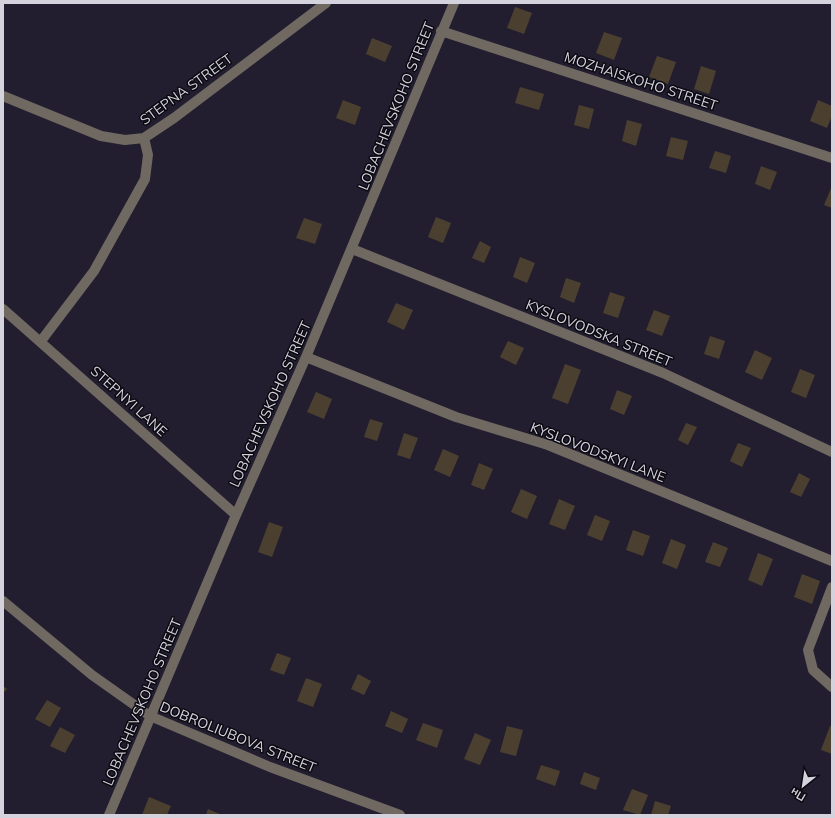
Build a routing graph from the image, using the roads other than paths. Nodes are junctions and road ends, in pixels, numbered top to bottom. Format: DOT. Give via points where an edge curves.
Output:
graph roads {
  1 [pos="326,3"];
  2 [pos="454,3"];
  3 [pos="441,31"];
  4 [pos="3,96"];
  5 [pos="144,138"];
  6 [pos="832,158"];
  7 [pos="352,249"];
  8 [pos="3,309"];
  9 [pos="41,342"];
  10 [pos="306,357"];
  11 [pos="832,452"];
  12 [pos="236,515"];
  13 [pos="832,561"];
  14 [pos="832,586"];
  15 [pos="3,601"];
  16 [pos="832,687"];
  17 [pos="150,716"];
  18 [pos="109,815"];
  19 [pos="400,815"];
  1 -- 5 [label="street, STEPNA STREET"];
  2 -- 3 [label="street, LOBACHEVSKOHO STREET"];
  3 -- 6 [label="street, MOZHAISKOHO STREET"];
  3 -- 7 [label="street, LOBACHEVSKOHO STREET"];
  4 -- 5 [label="street, STEPNA STREET" via="101,136 125,140"];
  5 -- 9 [label="street" via="148,155 145,179 94,271"];
  7 -- 10 [label="street, LOBACHEVSKOHO STREET"];
  7 -- 11 [label="street, KYSLOVODSKA STREET" via="663,373"];
  8 -- 9 [label="street, STEPNYI LANE"];
  9 -- 12 [label="street, STEPNYI LANE"];
  10 -- 12 [label="street, LOBACHEVSKOHO STREET"];
  10 -- 13 [label="street, KYSLOVODSKYI LANE" via="456,417 548,445"];
  12 -- 17 [label="street, LOBACHEVSKOHO STREET"];
  14 -- 16 [label="street" via="808,650 813,670"];
  15 -- 17 [label="street, DOBROLIUBOVA STREET" via="92,675"];
  17 -- 18 [label="street, LOBACHEVSKOHO STREET"];
  17 -- 19 [label="street, DOBROLIUBOVA STREET" via="270,767"];
}
